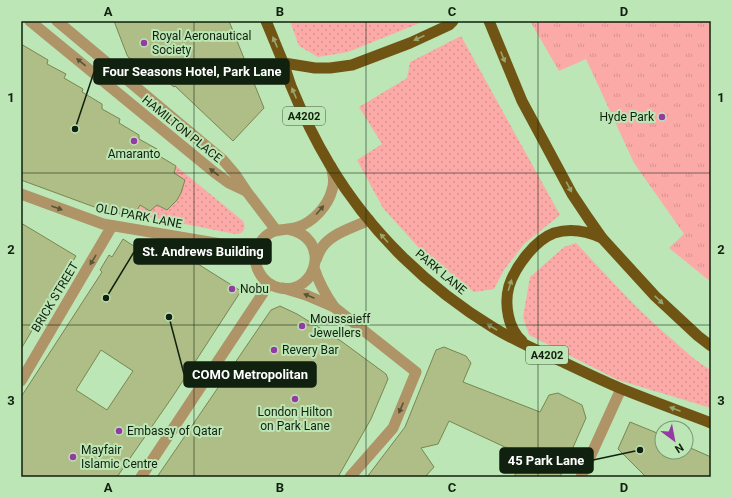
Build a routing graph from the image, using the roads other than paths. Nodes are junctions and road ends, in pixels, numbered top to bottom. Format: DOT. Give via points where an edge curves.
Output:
graph roads {
  1 [pos="30,21"];
  2 [pos="57,21"];
  3 [pos="266,21"];
  4 [pos="453,21"];
  5 [pos="489,21"];
  6 [pos="284,63"];
  7 [pos="331,166"];
  8 [pos="247,192"];
  9 [pos="21,194"];
  10 [pos="369,220"];
  11 [pos="112,226"];
  12 [pos="287,229"];
  13 [pos="276,230"];
  14 [pos="602,238"];
  15 [pos="257,250"];
  16 [pos="315,264"];
  17 [pos="269,284"];
  18 [pos="283,288"];
  19 [pos="334,307"];
  20 [pos="527,346"];
  21 [pos="711,346"];
  22 [pos="21,381"];
  23 [pos="621,389"];
  24 [pos="711,423"];
  25 [pos="141,477"];
  26 [pos="350,477"];
  27 [pos="581,477"];
  8 -- 1 [label="street, HAMILTON PLACE, one-way" via="214,172"];
  2 -- 8 [label="street, HAMILTON PLACE" via="223,160"];
  6 -- 3 [label="highway, PARK LANE / A4202, one-way"];
  4 -- 6 [label="highway, one-way" via="410,42 352,65 315,68"];
  5 -- 14 [label="highway, A4202, one-way" via="522,100 572,194"];
  7 -- 6 [label="highway, PARK LANE / A4202, one-way" via="302,111"];
  7 -- 10 [label="highway, PARK LANE / A4202"];
  12 -- 7 [label="street, one-way" via="310,220 324,206 333,190"];
  8 -- 13 [label="street, HAMILTON PLACE"];
  9 -- 11 [label="street, OLD PARK LANE, one-way" via="97,223"];
  10 -- 16 [label="street" via="328,242 319,251"];
  20 -- 10 [label="highway, PARK LANE / A4202, one-way" via="495,329 445,294 400,255"];
  11 -- 15 [label="street, OLD PARK LANE"];
  11 -- 22 [label="street, BRICK STREET, one-way"];
  12 -- 13 [label="street"];
  12 -- 16 [label="street" via="302,233 310,241"];
  13 -- 15 [label="street" via="264,238"];
  20 -- 14 [label="highway, A4202, one-way" via="514,332 510,323 507,299 509,286 524,259 543,239 554,234 579,231"];
  14 -- 21 [label="highway, A4202, one-way" via="655,296"];
  15 -- 17 [label="street" via="257,269"];
  16 -- 18 [label="street" via="305,281 298,286"];
  16 -- 19 [label="street" via="318,280"];
  17 -- 18 [label="street"];
  17 -- 25 [label="street"];
  19 -- 18 [label="street, one-way"];
  19 -- 26 [label="street, one-way" via="416,372 393,428"];
  20 -- 23 [label="highway, PARK LANE / A4202"];
  24 -- 23 [label="highway, PARK LANE / A4202, one-way"];
  23 -- 27 [label="street"];
}
